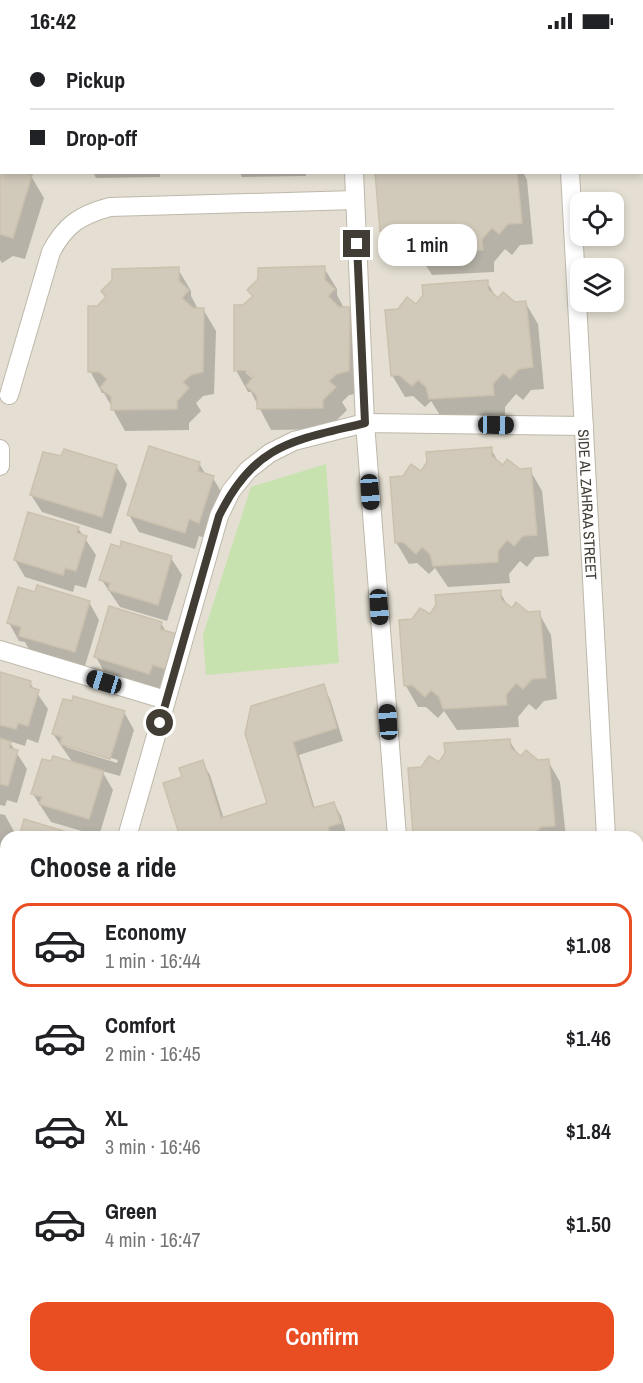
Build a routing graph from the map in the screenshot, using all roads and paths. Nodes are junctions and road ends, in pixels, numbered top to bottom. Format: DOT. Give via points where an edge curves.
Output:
graph roads {
  1 [pos="354,174"];
  2 [pos="570,174"];
  3 [pos="355,200"];
  4 [pos="9,395"];
  5 [pos="365,423"];
  6 [pos="584,426"];
  7 [pos="0,449"];
  8 [pos="0,465"];
  9 [pos="0,650"];
  10 [pos="166,700"];
  11 [pos="129,831"];
  12 [pos="397,831"];
  13 [pos="606,831"];
  1 -- 3 [label="street"];
  2 -- 6 [label="street, SIDE AL ZAHRAA STREET"];
  3 -- 4 [label="street" via="110,207 91,212 60,235 51,252"];
  3 -- 5 [label="street"];
  5 -- 6 [label="street"];
  5 -- 10 [label="street" via="294,441 278,449 248,470 231,491 219,516"];
  5 -- 12 [label="street"];
  6 -- 13 [label="street, SIDE AL ZAHRAA STREET"];
  7 -- 8 [label="street"];
  9 -- 10 [label="street"];
  10 -- 11 [label="street"];
}
